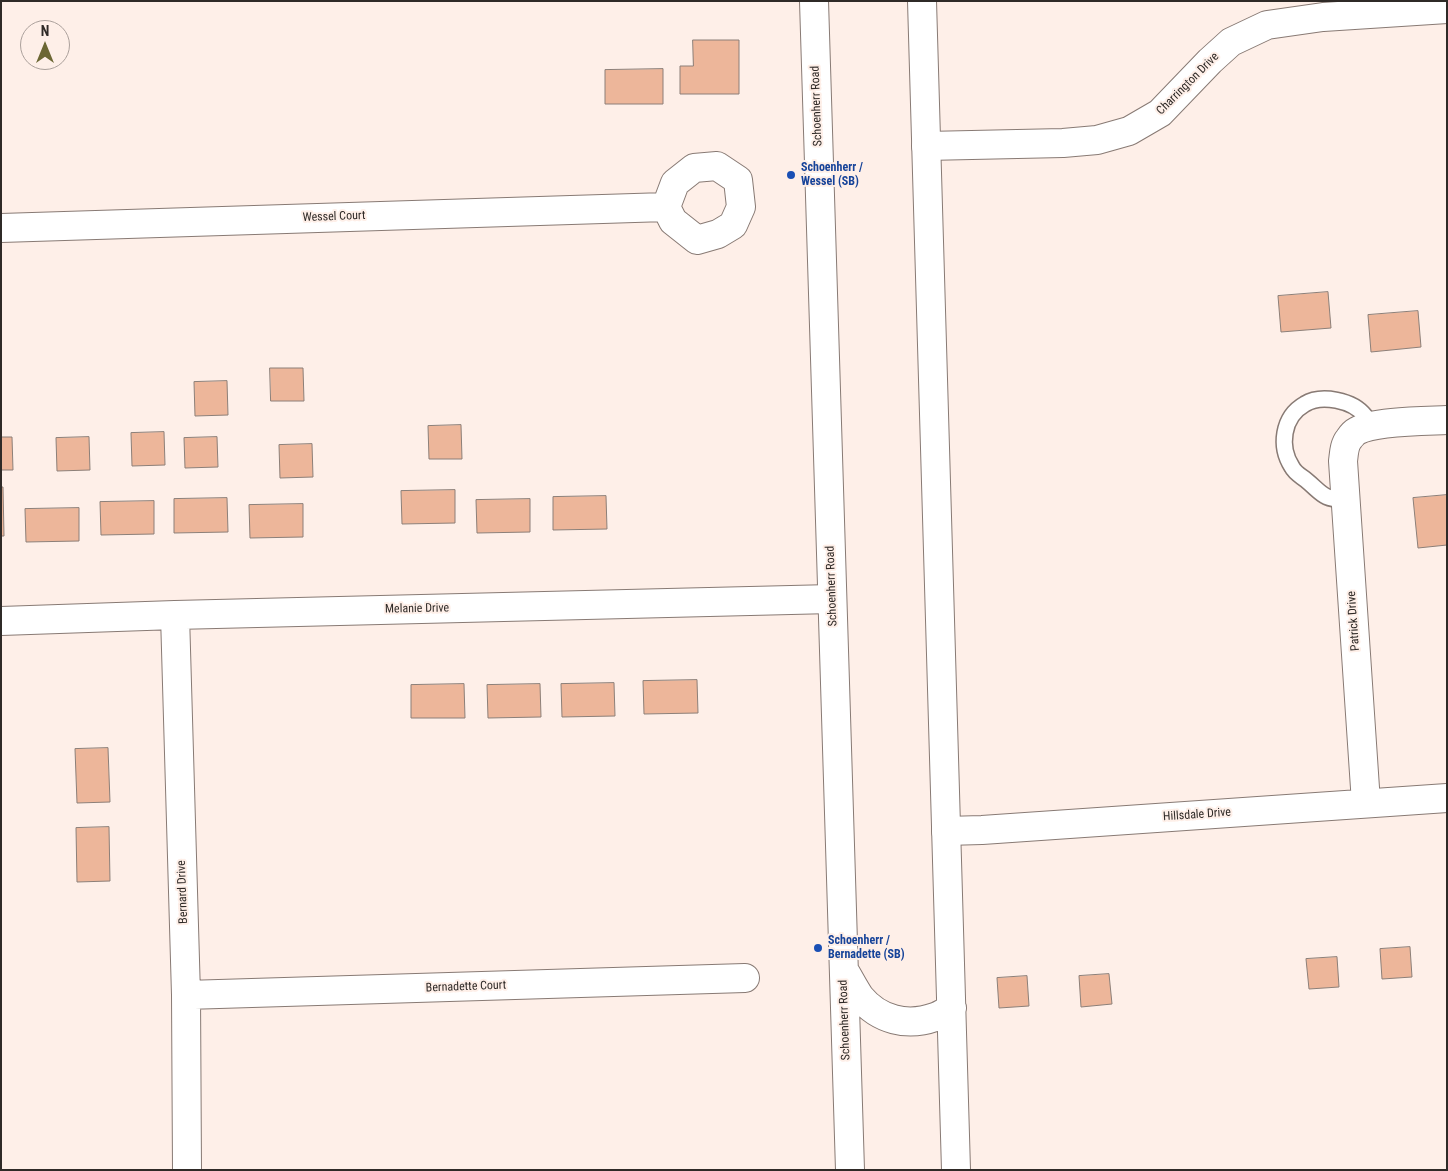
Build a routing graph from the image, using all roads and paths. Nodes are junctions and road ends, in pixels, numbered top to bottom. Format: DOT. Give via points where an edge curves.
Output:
graph roads {
  1 [pos="814,1"];
  2 [pos="922,1"];
  3 [pos="1447,9"];
  4 [pos="926,146"];
  5 [pos="666,206"];
  6 [pos="1,228"];
  7 [pos="1447,420"];
  8 [pos="1358,433"];
  9 [pos="1345,499"];
  10 [pos="832,599"];
  11 [pos="175,615"];
  12 [pos="1,621"];
  13 [pos="1447,798"];
  14 [pos="1366,803"];
  15 [pos="946,830"];
  16 [pos="844,970"];
  17 [pos="745,978"];
  18 [pos="186,995"];
  19 [pos="952,1008"];
  20 [pos="186,1170"];
  21 [pos="850,1170"];
  22 [pos="956,1170"];
  1 -- 10 [label="street, Schoenherr Road"];
  2 -- 4 [label="street"];
  3 -- 4 [label="street, Charrington Drive" via="1323,17 1267,25 1230,42 1160,113 1129,131 1097,140"];
  4 -- 15 [label="street"];
  5 -- 6 [label="street, Wessel Court"];
  7 -- 8 [label="street" via="1383,424"];
  8 -- 9 [label="street, Patrick Drive" via="1344,450"];
  8 -- 9 [label="lane" via="1365,416 1341,400 1322,399 1305,404 1292,416 1284,434 1284,452 1293,469 1323,495 1333,500"];
  9 -- 14 [label="street, Patrick Drive"];
  10 -- 11 [label="street, Melanie Drive"];
  10 -- 16 [label="street, Schoenherr Road"];
  11 -- 12 [label="street, Melanie Drive"];
  11 -- 18 [label="street, Bernard Drive"];
  13 -- 14 [label="street, Hillsdale Drive"];
  14 -- 15 [label="street, Hillsdale Drive"];
  15 -- 19 [label="street"];
  16 -- 19 [label="street" via="860,997 888,1018 902,1022 920,1021"];
  16 -- 21 [label="street, Schoenherr Road"];
  17 -- 18 [label="street, Bernadette Court"];
  18 -- 20 [label="street, Bernard Drive"];
  19 -- 22 [label="street"];
}
